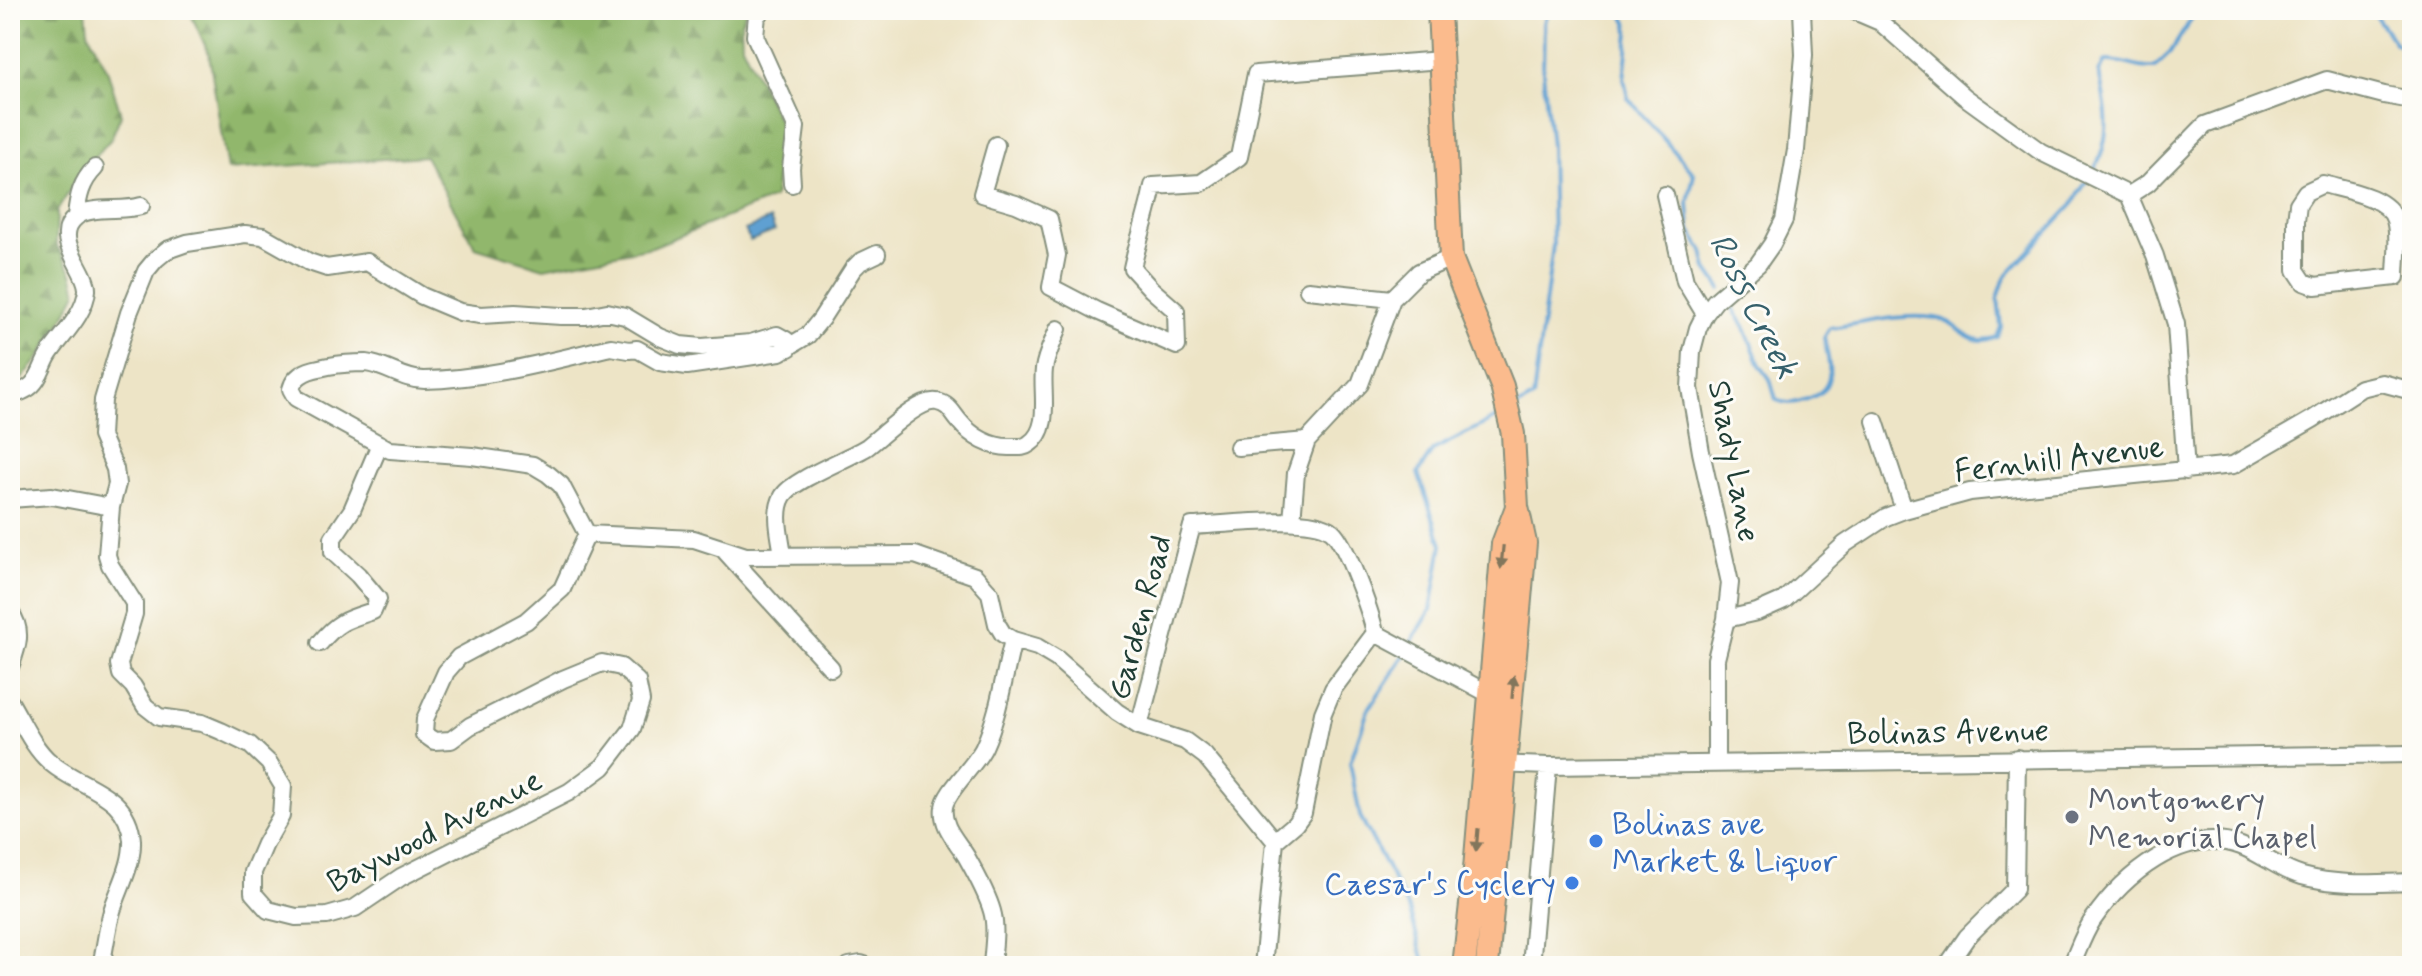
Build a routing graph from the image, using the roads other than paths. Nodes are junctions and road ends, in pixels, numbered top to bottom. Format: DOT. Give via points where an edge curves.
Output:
graph roads {
  1 [pos="763,10"];
  2 [pos="1439,10"];
  3 [pos="1802,10"];
  4 [pos="1852,10"];
  5 [pos="1442,60"];
  6 [pos="2412,100"];
  7 [pos="996,145"];
  8 [pos="95,168"];
  9 [pos="792,184"];
  10 [pos="1665,195"];
  11 [pos="2129,195"];
  12 [pos="141,206"];
  13 [pos="76,216"];
  14 [pos="877,254"];
  15 [pos="1451,258"];
  16 [pos="2404,278"];
  17 [pos="1308,290"];
  18 [pos="1392,299"];
  19 [pos="1710,308"];
  20 [pos="1058,329"];
  21 [pos="789,348"];
  22 [pos="2412,391"];
  23 [pos="10,395"];
  24 [pos="1875,421"];
  25 [pos="1307,441"];
  26 [pos="380,444"];
  27 [pos="1238,447"];
  28 [pos="2186,471"];
  29 [pos="10,499"];
  30 [pos="111,507"];
  31 [pos="1517,507"];
  32 [pos="1904,510"];
  33 [pos="1292,521"];
  34 [pos="587,534"];
  35 [pos="724,550"];
  36 [pos="783,556"];
  37 [pos="10,612"];
  38 [pos="1726,619"];
  39 [pos="1375,633"];
  40 [pos="1013,640"];
  41 [pos="320,643"];
  42 [pos="10,667"];
  43 [pos="831,668"];
  44 [pos="1489,694"];
  45 [pos="10,702"];
  46 [pos="1139,726"];
  47 [pos="2412,754"];
  48 [pos="2017,758"];
  49 [pos="1716,762"];
  50 [pos="1495,763"];
  51 [pos="1548,766"];
  52 [pos="1275,841"];
  53 [pos="2412,882"];
  54 [pos="101,966"];
  55 [pos="849,966"];
  56 [pos="867,966"];
  57 [pos="992,966"];
  58 [pos="1263,966"];
  59 [pos="1464,966"];
  60 [pos="1487,966"];
  61 [pos="1531,966"];
  62 [pos="1947,966"];
  63 [pos="2071,966"];
  1 -- 9 [label="street" via="757,15 755,36 796,127"];
  2 -- 5 [label="main road"];
  3 -- 19 [label="street" via="1804,55 1784,220 1758,264"];
  4 -- 11 [label="street" via="1880,22 1965,97 2041,152"];
  5 -- 7 [label="street" via="1256,74 1239,157 1201,183 1153,186 1132,268 1176,311 1177,346 1051,287 1057,255 1049,219 982,194"];
  5 -- 15 [label="main road"];
  6 -- 11 [label="street" via="2327,80 2205,125 2148,183"];
  8 -- 13 [label="street" via="83,184"];
  10 -- 19 [label="street" via="1685,281"];
  11 -- 28 [label="street" via="2176,324"];
  12 -- 13 [label="street"];
  13 -- 23 [label="street" via="67,235 87,292 35,383"];
  14 -- 21 [label="street" via="853,269 821,319"];
  15 -- 18 [label="street" via="1419,272"];
  15 -- 31 [label="main road" via="1502,386 1513,434"];
  16 -- 16 [label="street" via="2391,210 2365,195 2323,184 2306,192 2296,221 2296,270 2304,282 2315,286"];
  17 -- 18 [label="street"];
  18 -- 25 [label="street" via="1360,384"];
  19 -- 38 [label="street, Shady Lane" via="1692,351 1690,388 1730,583"];
  20 -- 36 [label="street" via="1046,358 1044,417 1026,447 992,445 967,430 949,406 929,402 854,455 784,493 779,506"];
  21 -- 26 [label="street" via="687,366 660,362 637,349 611,347 484,374 424,380 368,363 330,366 293,381 296,398"];
  21 -- 30 [label="street, Baywood Avenue" via="777,335 730,346 680,345 607,312 460,312 367,262 327,268 263,236 245,234 187,243 167,250 146,271 113,360 101,436 115,469"];
  22 -- 28 [label="street, Fernhill Avenue" via="2382,383 2361,388 2233,465"];
  24 -- 32 [label="street"];
  25 -- 27 [label="street"];
  25 -- 33 [label="street" via="1296,473"];
  26 -- 34 [label="street" via="390,450 533,465 561,485"];
  26 -- 41 [label="street" via="352,510 333,538 333,552 378,599 373,611 343,620"];
  28 -- 32 [label="street, Fernhill Avenue" via="1970,492"];
  29 -- 30 [label="street" via="52,496"];
  30 -- 34 [label="street, Baywood Avenue" via="107,555 134,603 121,674 159,717 202,723 250,745 269,763 283,786 281,816 253,872 253,893 268,910 296,917 355,908 401,877 569,792 603,767 632,729 641,701 637,681 621,667 602,663 451,740 434,741 424,734 425,719 446,672 459,657 526,621 562,589"];
  31 -- 44 [label="main road, one-way" via="1503,544"];
  50 -- 31 [label="main road, one-way" via="1525,543"];
  32 -- 38 [label="street, Fernhill Avenue" via="1845,544 1784,600"];
  33 -- 39 [label="street" via="1331,530 1370,611"];
  33 -- 46 [label="street, Garden Road" via="1192,526"];
  34 -- 35 [label="street" via="694,539"];
  35 -- 36 [label="street"];
  35 -- 43 [label="street"];
  36 -- 40 [label="street" via="915,555 975,576 990,593 997,624"];
  37 -- 42 [label="street" via="18,632"];
  38 -- 49 [label="street, Shady Lane" via="1716,659"];
  39 -- 44 [label="street"];
  39 -- 52 [label="street" via="1333,689 1323,713 1303,813"];
  40 -- 46 [label="street" via="1057,659"];
  40 -- 57 [label="street" via="983,749 943,807 944,821 992,911"];
  44 -- 50 [label="main road"];
  45 -- 54 [label="street" via="48,761 110,797 127,822 130,862 112,911"];
  46 -- 52 [label="street" via="1185,741 1205,756"];
  47 -- 48 [label="street, Bolinas Avenue"];
  48 -- 49 [label="street, Bolinas Avenue"];
  48 -- 62 [label="street" via="2015,889 1967,937"];
  49 -- 51 [label="street, Bolinas Avenue"];
  50 -- 51 [label="street, Bolinas Avenue"];
  50 -- 59 [label="main road, one-way"];
  50 -- 60 [label="main road"];
  51 -- 61 [label="street"];
  52 -- 58 [label="street"];
  53 -- 63 [label="street" via="2339,883 2298,875 2240,846 2212,841 2178,847 2116,891 2091,924"];
  55 -- 56 [label="street"];
}
